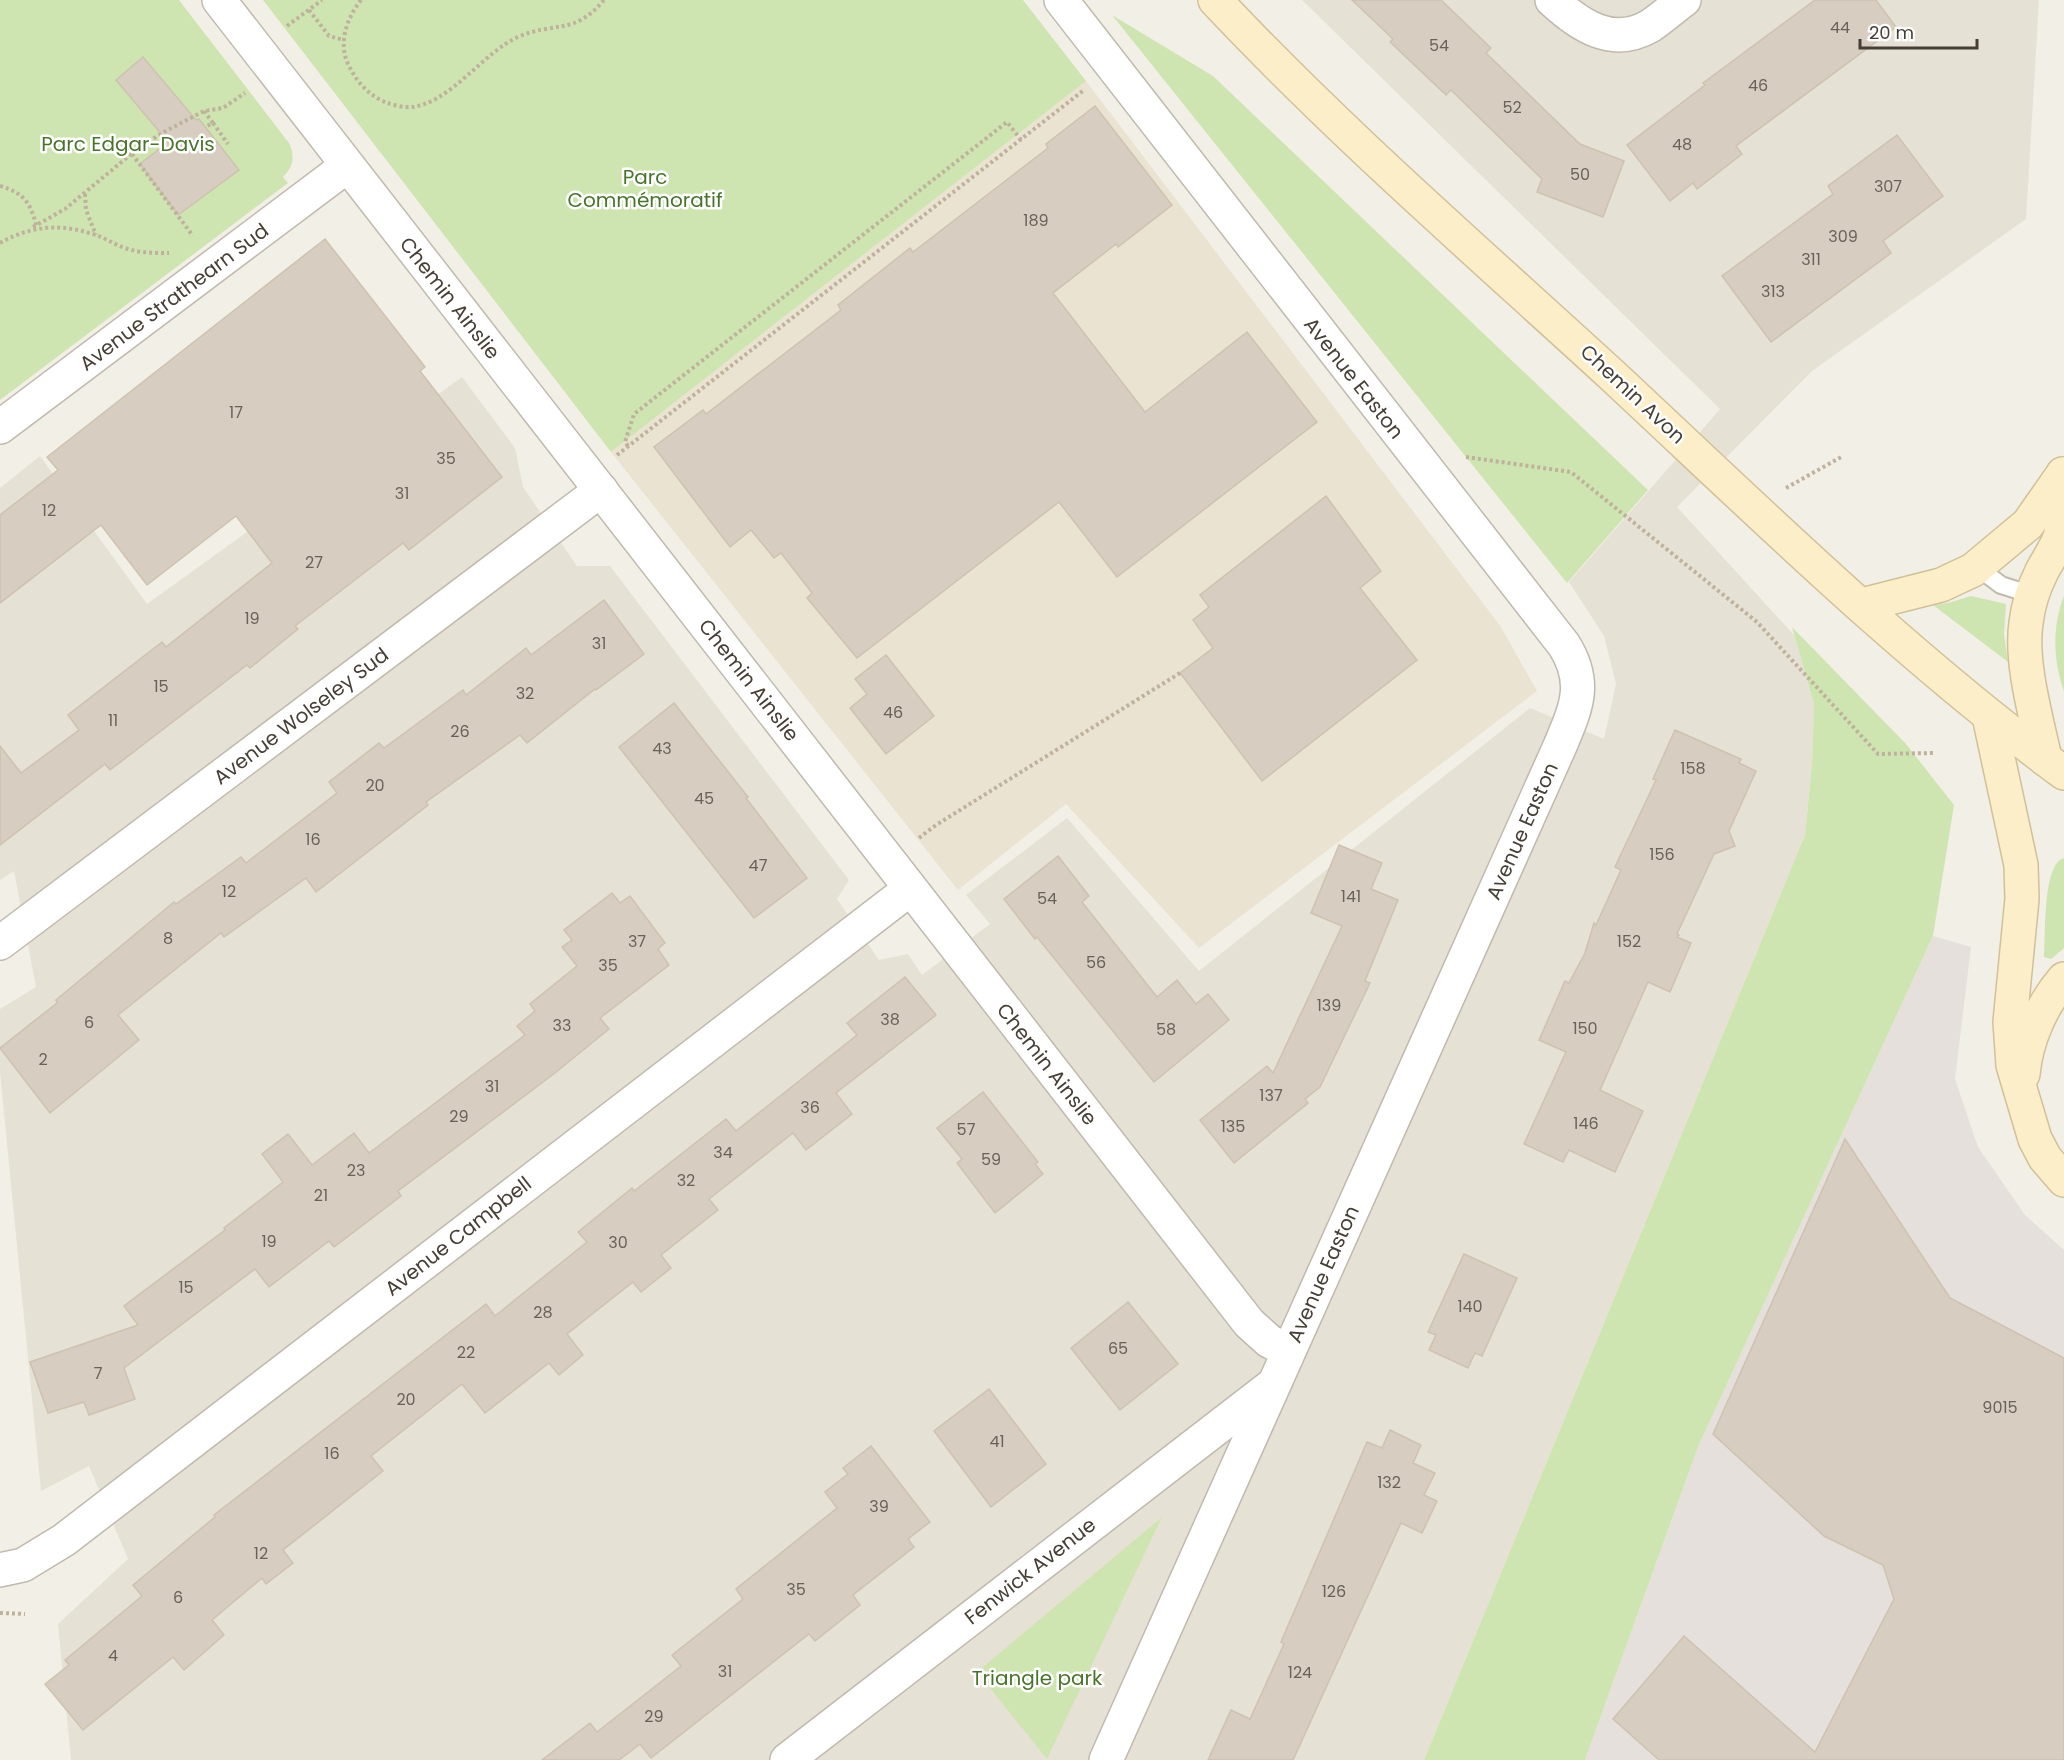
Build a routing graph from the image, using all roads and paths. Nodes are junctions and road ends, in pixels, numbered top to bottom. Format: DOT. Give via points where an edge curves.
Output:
graph roads {
  1 [pos="219,0"];
  2 [pos="322,0"];
  3 [pos="361,0"];
  4 [pos="604,0"];
  5 [pos="1061,0"];
  6 [pos="1215,0"];
  7 [pos="1552,0"];
  8 [pos="1684,0"];
  9 [pos="309,10"];
  10 [pos="281,32"];
  11 [pos="344,40"];
  12 [pos="1093,83"];
  13 [pos="249,90"];
  14 [pos="204,111"];
  15 [pos="213,123"];
  16 [pos="205,127"];
  17 [pos="1021,140"];
  18 [pos="228,144"];
  19 [pos="132,154"];
  20 [pos="347,166"];
  21 [pos="0,186"];
  22 [pos="85,194"];
  23 [pos="37,227"];
  24 [pos="96,235"];
  25 [pos="194,238"];
  26 [pos="0,243"];
  27 [pos="171,254"];
  28 [pos="0,427"];
  29 [pos="628,446"];
  30 [pos="1843,456"];
  31 [pos="1466,457"];
  32 [pos="612,460"];
  33 [pos="2064,468"];
  34 [pos="601,490"];
  35 [pos="1783,490"];
  36 [pos="1977,567"];
  37 [pos="2032,595"];
  38 [pos="1862,605"];
  39 [pos="1180,673"];
  40 [pos="1989,716"];
  41 [pos="1935,753"];
  42 [pos="2054,766"];
  43 [pos="911,844"];
  44 [pos="910,889"];
  45 [pos="0,943"];
  46 [pos="2064,979"];
  47 [pos="2022,1096"];
  48 [pos="2064,1180"];
  49 [pos="1288,1351"];
  50 [pos="1274,1384"];
  51 [pos="0,1569"];
  52 [pos="0,1613"];
  53 [pos="25,1614"];
  54 [pos="787,1760"];
  55 [pos="1106,1760"];
  1 -- 20 [label="street, Chemin Ainslie"];
  2 -- 9 [label="path"];
  3 -- 11 [label="path" via="347,23"];
  4 -- 11 [label="path" via="580,22 519,36 444,93 411,107 377,99 364,88 345,57"];
  5 -- 49 [label="street, Avenue Easton" via="1554,632 1575,664 1578,677 1576,705 1560,746"];
  6 -- 38 [label="main road, Chemin Avon" via="1309,97"];
  7 -- 8 [label="street" via="1590,29 1624,34 1649,26"];
  9 -- 10 [label="path"];
  9 -- 11 [label="path" via="329,36"];
  12 -- 17 [label="path"];
  13 -- 14 [label="path" via="223,108"];
  14 -- 15 [label="path"];
  14 -- 19 [label="path"];
  15 -- 16 [label="path"];
  15 -- 18 [label="path"];
  17 -- 29 [label="path"];
  17 -- 29 [label="path" via="1008,122 634,414 624,442"];
  19 -- 22 [label="path"];
  19 -- 25 [label="path"];
  20 -- 28 [label="street, Avenue Strathearn Sud"];
  20 -- 34 [label="street, Chemin Ainslie"];
  21 -- 23 [label="path" via="29,202"];
  22 -- 23 [label="path"];
  22 -- 24 [label="path" via="88,217"];
  23 -- 24 [label="path"];
  23 -- 26 [label="path"];
  24 -- 27 [label="path" via="135,250"];
  29 -- 32 [label="path"];
  30 -- 35 [label="path"];
  31 -- 41 [label="path" via="1570,472 1757,622 1878,754"];
  33 -- 36 [label="main road" via="2028,524"];
  33 -- 37 [label="main road" via="2061,531"];
  34 -- 44 [label="street, Chemin Ainslie"];
  34 -- 45 [label="street, Avenue Wolseley Sud"];
  36 -- 37 [label="lane" via="2001,585"];
  36 -- 38 [label="main road" via="1941,585"];
  37 -- 42 [label="main road" via="2025,625 2029,681"];
  38 -- 40 [label="main road, Chemin Avon"];
  39 -- 43 [label="path"];
  40 -- 42 [label="main road, Chemin Avon"];
  40 -- 47 [label="main road" via="2021,865 2022,899 2010,1022 2013,1065"];
  44 -- 49 [label="street, Chemin Ainslie" via="1249,1323"];
  44 -- 51 [label="street, Avenue Campbell" via="64,1540 23,1565"];
  46 -- 47 [label="main road" via="2036,1023 2023,1070"];
  47 -- 48 [label="main road" via="2035,1139"];
  49 -- 50 [label="street, Avenue Easton"];
  50 -- 54 [label="street, Fenwick Avenue"];
  50 -- 55 [label="street, Avenue Easton"];
  52 -- 53 [label="path"];
}
